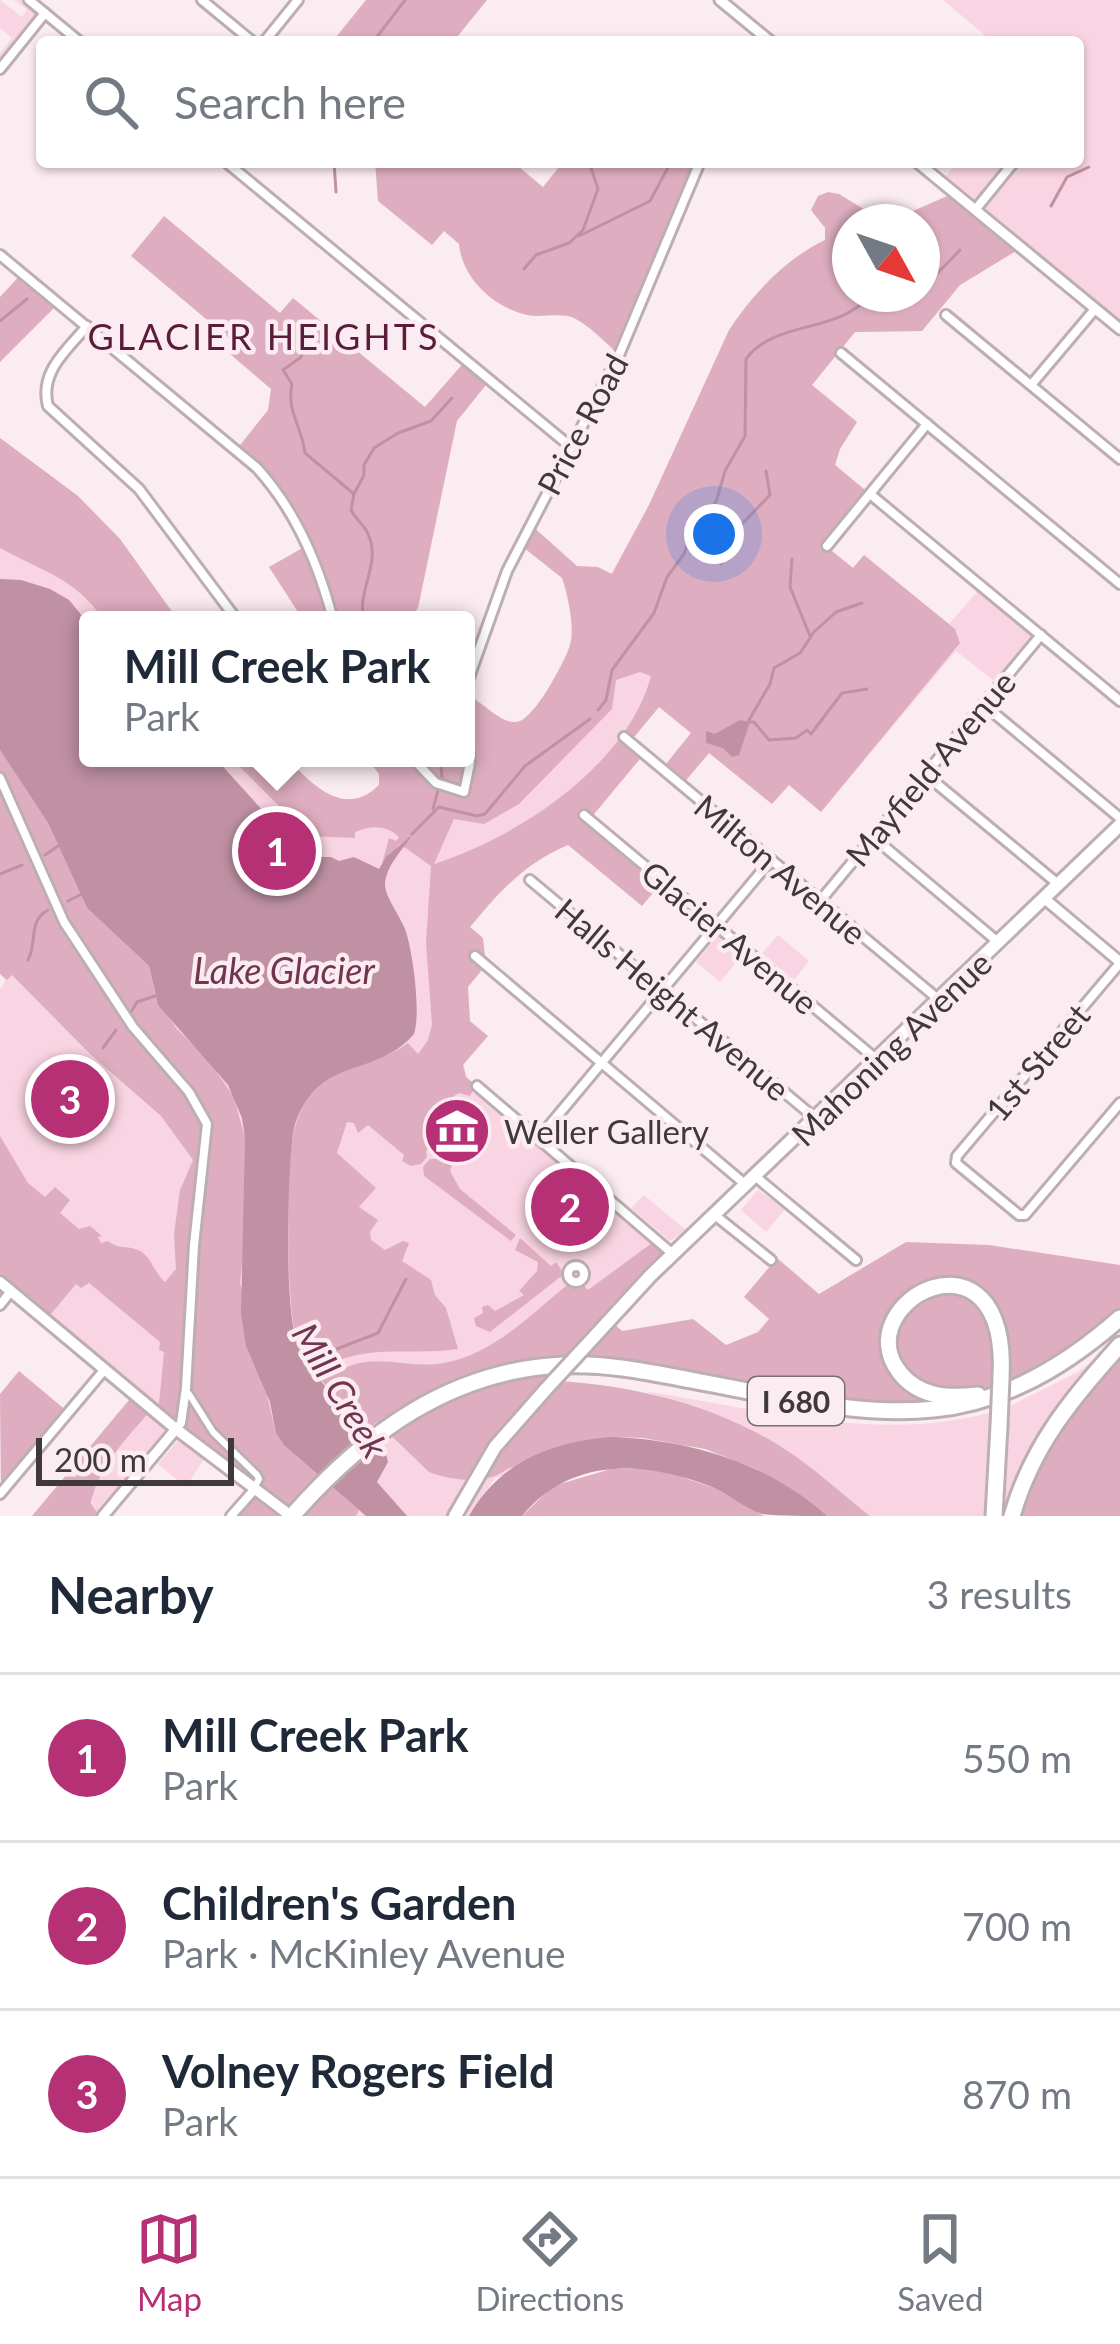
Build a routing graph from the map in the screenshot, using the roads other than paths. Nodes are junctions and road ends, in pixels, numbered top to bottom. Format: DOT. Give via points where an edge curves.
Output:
graph roads {
  1 [pos="29,0"];
  2 [pos="202,0"];
  3 [pos="298,0"];
  4 [pos="720,0"];
  5 [pos="46,13"];
  6 [pos="757,31"];
  7 [pos="73,36"];
  8 [pos="247,36"];
  9 [pos="269,36"];
  10 [pos="754,36"];
  11 [pos="763,36"];
  12 [pos="0,68"];
  13 [pos="233,168"];
  14 [pos="698,168"];
  15 [pos="923,168"];
  16 [pos="1009,168"];
  17 [pos="975,210"];
  18 [pos="0,255"];
  19 [pos="1095,309"];
  20 [pos="946,315"];
  21 [pos="87,326"];
  22 [pos="1120,329"];
  23 [pos="841,353"];
  24 [pos="1031,386"];
  25 [pos="927,424"];
  26 [pos="571,447"];
  27 [pos="1120,459"];
  28 [pos="870,494"];
  29 [pos="826,546"];
  30 [pos="1120,584"];
  31 [pos="230,611"];
  32 [pos="330,611"];
  33 [pos="1041,635"];
  34 [pos="475,661"];
  35 [pos="1120,701"];
  36 [pos="983,704"];
  37 [pos="624,737"];
  38 [pos="421,767"];
  39 [pos="469,767"];
  40 [pos="925,774"];
  41 [pos="0,778"];
  42 [pos="584,815"];
  43 [pos="1120,821"];
  44 [pos="873,837"];
  45 [pos="771,860"];
  46 [pos="530,880"];
  47 [pos="1059,885"];
  48 [pos="1045,899"];
  49 [pos="820,901"];
  50 [pos="716,926"];
  51 [pos="1000,943"];
  52 [pos="475,956"];
  53 [pos="1120,963"];
  54 [pos="662,990"];
  55 [pos="939,1000"];
  56 [pos="877,1060"];
  57 [pos="602,1063"];
  58 [pos="477,1087"];
  59 [pos="1120,1103"];
  60 [pos="816,1119"];
  61 [pos="538,1139"];
  62 [pos="752,1182"];
  63 [pos="716,1216"];
  64 [pos="675,1256"];
  65 [pos="771,1260"];
  66 [pos="856,1260"];
  67 [pos="0,1282"];
  68 [pos="11,1291"];
  69 [pos="0,1305"];
  70 [pos="1120,1318"];
  71 [pos="1120,1345"];
  72 [pos="105,1370"];
  73 [pos="1027,1382"];
  74 [pos="189,1394"];
  75 [pos="176,1429"];
  76 [pos="253,1491"];
  77 [pos="0,1493"];
  78 [pos="103,1516"];
  79 [pos="231,1516"];
  80 [pos="291,1516"];
  81 [pos="455,1516"];
  82 [pos="994,1516"];
  83 [pos="1012,1516"];
  1 -- 5 [label="street"];
  2 -- 8 [label="street"];
  3 -- 9 [label="street"];
  4 -- 6 [label="street"];
  5 -- 7 [label="street"];
  5 -- 12 [label="street"];
  6 -- 10 [label="street"];
  6 -- 11 [label="street"];
  13 -- 26 [label="street"];
  14 -- 26 [label="street, Price Road" via="628,337"];
  15 -- 17 [label="street"];
  16 -- 17 [label="street"];
  17 -- 19 [label="street"];
  18 -- 21 [label="street"];
  19 -- 22 [label="street"];
  19 -- 24 [label="street"];
  20 -- 24 [label="street"];
  21 -- 31 [label="street" via="48,376 50,409 139,489"];
  21 -- 32 [label="street" via="272,485 317,567"];
  23 -- 25 [label="street"];
  24 -- 27 [label="street"];
  25 -- 28 [label="street"];
  25 -- 30 [label="street"];
  26 -- 34 [label="street, Price Road" via="507,571"];
  28 -- 29 [label="street"];
  28 -- 33 [label="street"];
  33 -- 35 [label="street"];
  33 -- 36 [label="street, Mayfield Avenue"];
  36 -- 40 [label="street, Mayfield Avenue"];
  36 -- 43 [label="street"];
  37 -- 45 [label="street, Milton Avenue"];
  38 -- 39 [label="street" via="436,783 464,792"];
  40 -- 44 [label="street, Mayfield Avenue"];
  40 -- 47 [label="street"];
  41 -- 75 [label="street" via="64,922 207,1124 185,1403"];
  42 -- 50 [label="street, Glacier Avenue"];
  43 -- 47 [label="main road, Mahoning Avenue"];
  44 -- 49 [label="street, Mayfield Avenue"];
  44 -- 51 [label="street"];
  45 -- 49 [label="street, Milton Avenue"];
  45 -- 50 [label="street"];
  46 -- 54 [label="street, Halls Height Avenue"];
  47 -- 48 [label="main road, Mahoning Avenue"];
  48 -- 51 [label="main road, Mahoning Avenue"];
  48 -- 53 [label="street"];
  49 -- 55 [label="street, Milton Avenue"];
  50 -- 54 [label="street"];
  50 -- 56 [label="street, Glacier Avenue"];
  51 -- 55 [label="main road, Mahoning Avenue"];
  52 -- 57 [label="street"];
  53 -- 59 [label="street, 1st Street" via="956,1161 1023,1216"];
  54 -- 57 [label="street"];
  54 -- 60 [label="street, Halls Height Avenue"];
  55 -- 56 [label="main road, Mahoning Avenue"];
  56 -- 60 [label="main road, Mahoning Avenue"];
  57 -- 61 [label="street"];
  57 -- 62 [label="street"];
  58 -- 61 [label="street"];
  60 -- 62 [label="main road, Mahoning Avenue"];
  61 -- 64 [label="street"];
  62 -- 63 [label="main road, Mahoning Avenue"];
  62 -- 66 [label="street"];
  63 -- 64 [label="main road, Mahoning Avenue"];
  63 -- 65 [label="street"];
  64 -- 81 [label="main road, Mahoning Avenue, bridge" via="495,1448"];
  67 -- 68 [label="main road"];
  68 -- 69 [label="street"];
  68 -- 72 [label="main road"];
  70 -- 73 [label="highway, I 680"];
  71 -- 83 [label="highway" via="1049,1428"];
  72 -- 75 [label="main road"];
  72 -- 77 [label="street"];
  73 -- 80 [label="highway, I 680" via="961,1407 898,1413 660,1374 543,1366 452,1389 377,1432"];
  73 -- 82 [label="highway, bridge" via="962,1397 916,1388 892,1356 900,1310 916,1294 959,1286 977,1294 998,1321 1001,1378 999,1426"];
  74 -- 76 [label="street" via="213,1432 257,1475"];
  75 -- 76 [label="main road"];
  75 -- 78 [label="street"];
  76 -- 79 [label="street"];
  76 -- 80 [label="main road"];
}
